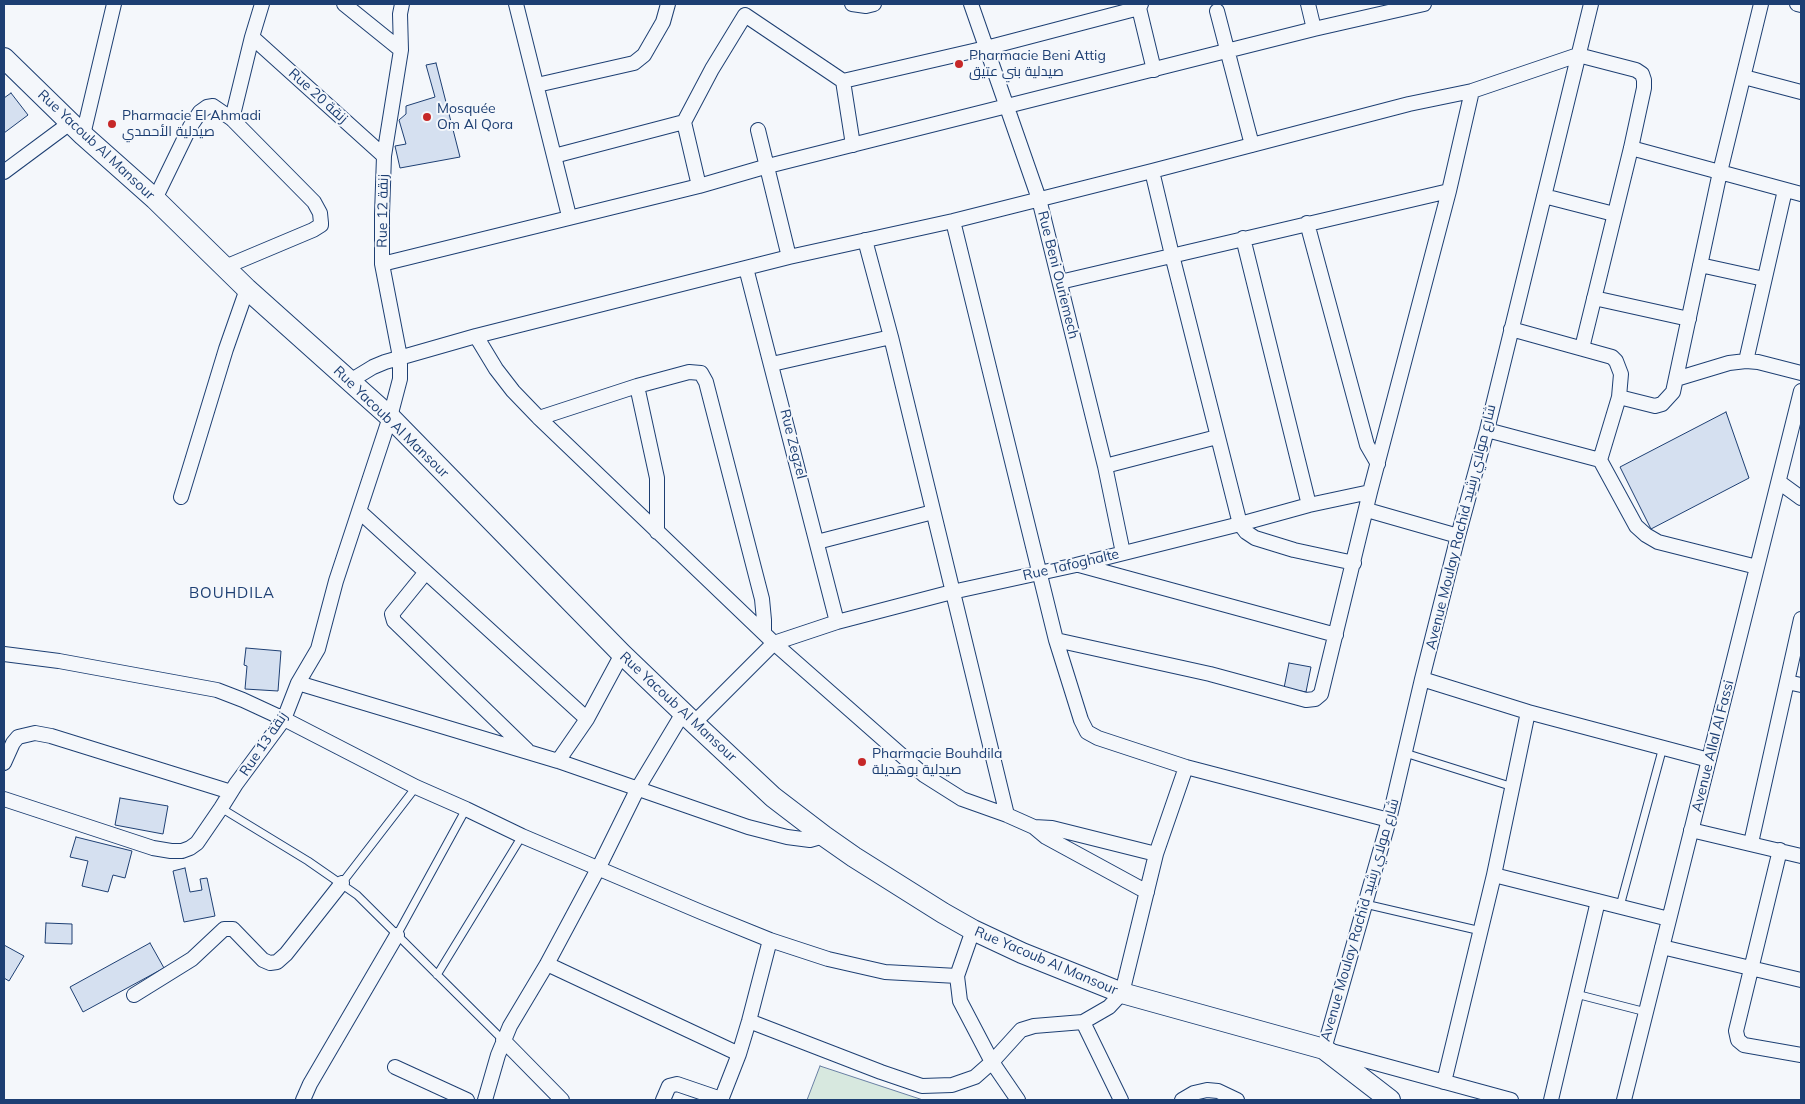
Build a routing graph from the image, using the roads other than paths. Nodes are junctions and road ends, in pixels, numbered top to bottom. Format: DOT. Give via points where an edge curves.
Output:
graph roads {
  1 [pos="114,4"];
  2 [pos="262,4"];
  3 [pos="344,4"];
  4 [pos="402,4"];
  5 [pos="516,4"];
  6 [pos="668,4"];
  7 [pos="852,4"];
  8 [pos="874,4"];
  9 [pos="971,4"];
  10 [pos="1308,4"];
  11 [pos="1424,4"];
  12 [pos="1591,4"];
  13 [pos="1761,4"];
  14 [pos="1797,4"];
  15 [pos="1801,5"];
  16 [pos="1140,6"];
  17 [pos="743,9"];
  18 [pos="1218,12"];
  19 [pos="1314,30"];
  20 [pos="252,37"];
  21 [pos="986,48"];
  22 [pos="401,50"];
  23 [pos="1228,51"];
  24 [pos="1578,55"];
  25 [pos="4,58"];
  26 [pos="1154,70"];
  27 [pos="1744,77"];
  28 [pos="843,81"];
  29 [pos="537,85"];
  30 [pos="1472,91"];
  31 [pos="1801,92"];
  32 [pos="1007,107"];
  33 [pos="232,119"];
  34 [pos="684,122"];
  35 [pos="77,129"];
  36 [pos="758,130"];
  37 [pos="853,145"];
  38 [pos="1252,145"];
  39 [pos="1631,148"];
  40 [pos="384,156"];
  41 [pos="554,156"];
  42 [pos="768,166"];
  43 [pos="1152,172"];
  44 [pos="1720,172"];
  45 [pos="4,173"];
  46 [pos="699,186"];
  47 [pos="1785,190"];
  48 [pos="1449,191"];
  49 [pos="1801,194"];
  50 [pos="1544,196"];
  51 [pos="155,199"];
  52 [pos="1039,199"];
  53 [pos="1614,214"];
  54 [pos="569,216"];
  55 [pos="953,221"];
  56 [pos="1308,223"];
  57 [pos="1243,238"];
  58 [pos="865,240"];
  59 [pos="1172,255"];
  60 [pos="789,257"];
  61 [pos="382,264"];
  62 [pos="1700,265"];
  63 [pos="225,267"];
  64 [pos="746,268"];
  65 [pos="1764,279"];
  66 [pos="1060,282"];
  67 [pos="247,289"];
  68 [pos="1594,298"];
  69 [pos="1689,319"];
  70 [pos="1511,329"];
  71 [pos="476,336"];
  72 [pos="891,337"];
  73 [pos="1582,348"];
  74 [pos="400,357"];
  75 [pos="1746,361"];
  76 [pos="772,364"];
  77 [pos="1801,373"];
  78 [pos="1676,379"];
  79 [pos="350,381"];
  80 [pos="637,386"];
  81 [pos="1801,391"];
  82 [pos="1619,397"];
  83 [pos="390,417"];
  84 [pos="539,418"];
  85 [pos="1486,430"];
  86 [pos="1217,437"];
  87 [pos="1600,460"];
  88 [pos="1378,464"];
  89 [pos="1105,466"];
  90 [pos="1778,482"];
  91 [pos="1370,492"];
  92 [pos="181,497"];
  93 [pos="1801,498"];
  94 [pos="1309,505"];
  95 [pos="1367,510"];
  96 [pos="359,511"];
  97 [pos="933,512"];
  98 [pos="1240,524"];
  99 [pos="657,532"];
  100 [pos="1458,536"];
  101 [pos="817,542"];
  102 [pos="1123,553"];
  103 [pos="1354,563"];
  104 [pos="1076,565"];
  105 [pos="1757,567"];
  106 [pos="426,572"];
  107 [pos="1039,572"];
  108 [pos="952,592"];
  109 [pos="1801,619"];
  110 [pos="837,622"];
  111 [pos="1336,635"];
  112 [pos="769,638"];
  113 [pos="1056,640"];
  114 [pos="4,654"];
  115 [pos="622,654"];
  116 [pos="1422,680"];
  117 [pos="298,682"];
  118 [pos="1787,682"];
  119 [pos="1801,685"];
  120 [pos="1528,712"];
  121 [pos="689,718"];
  122 [pos="284,719"];
  123 [pos="587,719"];
  124 [pos="1663,747"];
  125 [pos="529,752"];
  126 [pos="1405,753"];
  127 [pos="1709,760"];
  128 [pos="558,761"];
  129 [pos="4,762"];
  130 [pos="1186,767"];
  131 [pos="416,787"];
  132 [pos="1512,787"];
  133 [pos="638,788"];
  134 [pos="231,792"];
  135 [pos="4,799"];
  136 [pos="222,808"];
  137 [pos="466,808"];
  138 [pos="1007,815"];
  139 [pos="1390,820"];
  140 [pos="1034,827"];
  141 [pos="1692,830"];
  142 [pos="522,836"];
  143 [pos="824,836"];
  144 [pos="1751,843"];
  145 [pos="1780,850"];
  146 [pos="1156,854"];
  147 [pos="1801,856"];
  148 [pos="599,867"];
  149 [pos="1494,875"];
  150 [pos="342,884"];
  151 [pos="1147,892"];
  152 [pos="1598,900"];
  153 [pos="1365,904"];
  154 [pos="1620,906"];
  155 [pos="1669,919"];
  156 [pos="973,930"];
  157 [pos="1480,930"];
  158 [pos="397,935"];
  159 [pos="770,940"];
  160 [pos="1662,947"];
  161 [pos="547,964"];
  162 [pos="1752,968"];
  163 [pos="437,975"];
  164 [pos="957,976"];
  165 [pos="1801,980"];
  166 [pos="1122,993"];
  167 [pos="1576,994"];
  168 [pos="134,995"];
  169 [pos="1646,1012"];
  170 [pos="749,1021"];
  171 [pos="1083,1022"];
  172 [pos="504,1040"];
  173 [pos="1324,1049"];
  174 [pos="739,1054"];
  175 [pos="1801,1055"];
  176 [pos="992,1062"];
  177 [pos="395,1067"];
  178 [pos="1444,1082"];
  179 [pos="1481,1097"];
  180 [pos="303,1100"];
  181 [pos="467,1100"];
  182 [pos="485,1100"];
  183 [pos="562,1100"];
  184 [pos="663,1100"];
  185 [pos="721,1100"];
  186 [pos="1018,1100"];
  187 [pos="1121,1100"];
  188 [pos="1182,1100"];
  189 [pos="1237,1100"];
  190 [pos="1390,1100"];
  191 [pos="1511,1100"];
  192 [pos="1550,1100"];
  193 [pos="1624,1100"];
  1 -- 35 [label="street"];
  2 -- 20 [label="street"];
  3 -- 22 [label="street"];
  4 -- 22 [label="street, Rue 12 زنقة"];
  5 -- 29 [label="street"];
  6 -- 29 [label="street" via="663,22 644,55 634,63"];
  7 -- 8 [label="street"];
  9 -- 21 [label="street, Rue Beni Ouriemech"];
  10 -- 19 [label="street"];
  11 -- 19 [label="street"];
  12 -- 24 [label="street, Avenue Moulay Rachid شارع مولاي رشيد"];
  13 -- 27 [label="street"];
  14 -- 15 [label="street"];
  16 -- 21 [label="street"];
  16 -- 26 [label="street"];
  17 -- 28 [label="street"];
  17 -- 34 [label="street"];
  18 -- 23 [label="street"];
  19 -- 23 [label="street"];
  20 -- 33 [label="street"];
  20 -- 40 [label="street, Rue 20 زنقة"];
  21 -- 28 [label="street"];
  21 -- 32 [label="street, Rue Beni Ouriemech"];
  22 -- 40 [label="street, Rue 12 زنقة"];
  23 -- 26 [label="street"];
  23 -- 38 [label="street"];
  24 -- 30 [label="street"];
  24 -- 39 [label="street" via="1642,74 1644,88"];
  24 -- 50 [label="street, Avenue Moulay Rachid شارع مولاي رشيد"];
  25 -- 35 [label="street, Rue Yacoub Al Mansour"];
  26 -- 32 [label="street"];
  27 -- 31 [label="street"];
  27 -- 44 [label="street"];
  28 -- 37 [label="street"];
  29 -- 41 [label="street"];
  30 -- 38 [label="street"];
  30 -- 48 [label="street"];
  32 -- 37 [label="street"];
  32 -- 52 [label="street, Rue Beni Ouriemech"];
  33 -- 51 [label="street" via="213,106 200,112"];
  33 -- 63 [label="street" via="314,202 321,223 319,227"];
  34 -- 41 [label="street"];
  34 -- 46 [label="street"];
  35 -- 45 [label="street"];
  35 -- 51 [label="street, Rue Yacoub Al Mansour"];
  36 -- 42 [label="street"];
  37 -- 42 [label="street"];
  38 -- 43 [label="street"];
  39 -- 44 [label="street"];
  39 -- 53 [label="street"];
  40 -- 61 [label="street, Rue 12 زنقة"];
  41 -- 54 [label="street"];
  42 -- 46 [label="street"];
  42 -- 60 [label="street"];
  43 -- 52 [label="street"];
  43 -- 59 [label="street"];
  44 -- 47 [label="street"];
  44 -- 62 [label="street"];
  46 -- 54 [label="street"];
  47 -- 49 [label="street"];
  47 -- 65 [label="street"];
  48 -- 56 [label="street"];
  48 -- 88 [label="street"];
  50 -- 53 [label="street"];
  50 -- 70 [label="street, Avenue Moulay Rachid شارع مولاي رشيد"];
  51 -- 63 [label="street, Rue Yacoub Al Mansour"];
  52 -- 55 [label="street"];
  52 -- 66 [label="street, Rue Beni Ouriemech"];
  53 -- 68 [label="street"];
  54 -- 61 [label="street"];
  55 -- 58 [label="street"];
  55 -- 107 [label="street"];
  56 -- 57 [label="street"];
  56 -- 88 [label="street" via="1368,445"];
  57 -- 59 [label="street"];
  57 -- 94 [label="street"];
  58 -- 60 [label="street"];
  58 -- 72 [label="street"];
  59 -- 66 [label="street"];
  59 -- 86 [label="street"];
  60 -- 64 [label="street"];
  61 -- 74 [label="street, Rue 12 زنقة"];
  62 -- 65 [label="street"];
  62 -- 69 [label="street"];
  63 -- 67 [label="street, Rue Yacoub Al Mansour"];
  64 -- 71 [label="street"];
  64 -- 76 [label="street, Rue Zegzel"];
  65 -- 75 [label="street"];
  66 -- 89 [label="street, Rue Beni Ouriemech"];
  67 -- 79 [label="street, Rue Yacoub Al Mansour"];
  67 -- 92 [label="street"];
  68 -- 69 [label="street"];
  68 -- 73 [label="street"];
  69 -- 78 [label="street"];
  70 -- 73 [label="street"];
  70 -- 85 [label="street, Avenue Moulay Rachid شارع مولاي رشيد"];
  71 -- 74 [label="street"];
  71 -- 84 [label="street" via="496,369"];
  72 -- 76 [label="street"];
  72 -- 97 [label="street"];
  73 -- 82 [label="street" via="1616,361 1621,374"];
  74 -- 79 [label="street" via="373,367"];
  74 -- 83 [label="street, Rue 12 زنقة" via="400,379"];
  75 -- 77 [label="street"];
  75 -- 78 [label="street"];
  76 -- 101 [label="street, Rue Zegzel"];
  78 -- 82 [label="street" via="1673,392 1662,404 1655,406"];
  79 -- 83 [label="street, Rue Yacoub Al Mansour"];
  80 -- 84 [label="street"];
  80 -- 99 [label="street" via="657,478"];
  80 -- 112 [label="street" via="689,372 701,373 706,382 762,599"];
  81 -- 90 [label="street, Avenue Allal Al Fassi"];
  82 -- 87 [label="street"];
  83 -- 96 [label="street, Rue 13 زنقة"];
  83 -- 115 [label="street, Rue Yacoub Al Mansour"];
  84 -- 99 [label="street"];
  85 -- 87 [label="street"];
  85 -- 100 [label="street, Avenue Moulay Rachid شارع مولاي رشيد"];
  86 -- 89 [label="street"];
  86 -- 98 [label="street"];
  87 -- 105 [label="street" via="1636,526 1646,535 1658,542"];
  88 -- 91 [label="street"];
  89 -- 102 [label="street, Rue Beni Ouriemech"];
  90 -- 93 [label="street"];
  90 -- 105 [label="street, Avenue Allal Al Fassi"];
  91 -- 94 [label="street, Rue Tafoghalte"];
  91 -- 95 [label="street"];
  94 -- 98 [label="street, Rue Tafoghalte"];
  95 -- 100 [label="street"];
  95 -- 103 [label="street"];
  96 -- 106 [label="street"];
  96 -- 117 [label="street, Rue 13 زنقة" via="318,649"];
  97 -- 101 [label="street"];
  97 -- 108 [label="street"];
  98 -- 102 [label="street, Rue Tafoghalte"];
  98 -- 103 [label="street" via="1255,538"];
  99 -- 112 [label="street"];
  100 -- 116 [label="street, Avenue Moulay Rachid شارع مولاي رشيد"];
  101 -- 110 [label="street, Rue Zegzel"];
  102 -- 104 [label="street, Rue Tafoghalte"];
  103 -- 111 [label="street"];
  104 -- 107 [label="street, Rue Tafoghalte"];
  104 -- 111 [label="street"];
  105 -- 127 [label="street, Avenue Allal Al Fassi"];
  106 -- 123 [label="street"];
  106 -- 125 [label="street" via="392,614 394,621"];
  107 -- 108 [label="street, Rue Tafoghalte"];
  107 -- 113 [label="street"];
  108 -- 110 [label="street, Rue Tafoghalte"];
  108 -- 138 [label="street"];
  109 -- 118 [label="street"];
  110 -- 112 [label="street, Rue Tafoghalte"];
  111 -- 113 [label="street" via="1321,694 1306,700 1210,674"];
  112 -- 121 [label="street"];
  112 -- 138 [label="street" via="924,775 962,798"];
  113 -- 130 [label="street" via="1087,732"];
  114 -- 122 [label="street" via="203,686"];
  115 -- 121 [label="street, Rue Yacoub Al Mansour"];
  115 -- 123 [label="street"];
  116 -- 120 [label="street"];
  116 -- 126 [label="street, Avenue Moulay Rachid شارع مولاي رشيد"];
  117 -- 122 [label="street, Rue 13 زنقة"];
  117 -- 125 [label="street"];
  118 -- 119 [label="street"];
  118 -- 144 [label="street"];
  120 -- 124 [label="street"];
  120 -- 132 [label="street"];
  121 -- 133 [label="street"];
  121 -- 143 [label="street, Rue Yacoub Al Mansour" via="773,797"];
  122 -- 131 [label="street"];
  122 -- 134 [label="street, Rue 13 زنقة"];
  123 -- 128 [label="street"];
  124 -- 127 [label="street"];
  124 -- 154 [label="lane"];
  125 -- 128 [label="street"];
  126 -- 132 [label="lane"];
  126 -- 139 [label="street, Avenue Moulay Rachid شارع مولاي رشيد"];
  127 -- 141 [label="street, Avenue Allal Al Fassi"];
  128 -- 133 [label="street"];
  129 -- 134 [label="street" via="18,737 35,733"];
  130 -- 139 [label="street"];
  130 -- 146 [label="street"];
  131 -- 137 [label="street"];
  131 -- 150 [label="lane"];
  132 -- 149 [label="street"];
  133 -- 143 [label="street" via="748,827 810,840"];
  133 -- 148 [label="street"];
  134 -- 136 [label="street, Rue 13 زنقة"];
  135 -- 136 [label="street, Rue 13 زنقة" via="171,851 190,848 197,843"];
  136 -- 150 [label="lane"];
  137 -- 142 [label="street"];
  137 -- 158 [label="lane"];
  138 -- 140 [label="street"];
  139 -- 153 [label="street, Avenue Moulay Rachid شارع مولاي رشيد"];
  140 -- 146 [label="street" via="1061,830"];
  140 -- 151 [label="street" via="1046,837"];
  141 -- 144 [label="street"];
  141 -- 155 [label="street, Avenue Allal Al Fassi"];
  142 -- 148 [label="street"];
  142 -- 163 [label="lane"];
  143 -- 156 [label="street, Rue Yacoub Al Mansour" via="898,886"];
  144 -- 145 [label="street"];
  145 -- 147 [label="street"];
  145 -- 162 [label="street"];
  146 -- 151 [label="street"];
  148 -- 159 [label="street"];
  148 -- 161 [label="street"];
  149 -- 152 [label="street"];
  149 -- 157 [label="street"];
  150 -- 158 [label="lane"];
  150 -- 168 [label="street" via="277,962 263,960 233,929 224,929 192,959"];
  151 -- 166 [label="street"];
  152 -- 154 [label="street"];
  152 -- 167 [label="street"];
  153 -- 157 [label="lane"];
  153 -- 173 [label="street, Avenue Moulay Rachid شارع مولاي رشيد"];
  154 -- 155 [label="street"];
  155 -- 160 [label="street, Avenue Allal Al Fassi"];
  156 -- 164 [label="street"];
  156 -- 166 [label="street, Rue Yacoub Al Mansour"];
  157 -- 178 [label="street"];
  158 -- 163 [label="lane"];
  158 -- 180 [label="street"];
  159 -- 164 [label="street" via="828,959 885,972"];
  159 -- 170 [label="street"];
  160 -- 162 [label="street"];
  160 -- 169 [label="street, Avenue Allal Al Fassi"];
  161 -- 172 [label="street"];
  161 -- 174 [label="street"];
  162 -- 165 [label="street"];
  162 -- 175 [label="street" via="1736,1031 1738,1040 1744,1045"];
  163 -- 172 [label="lane"];
  164 -- 176 [label="street" via="960,1001"];
  166 -- 171 [label="street" via="1109,1007"];
  166 -- 173 [label="street, Rue Yacoub Al Mansour"];
  167 -- 169 [label="lane"];
  167 -- 192 [label="street"];
  169 -- 193 [label="street, Avenue Allal Al Fassi"];
  170 -- 174 [label="street"];
  170 -- 176 [label="street" via="922,1086 952,1085 975,1077"];
  171 -- 176 [label="street" via="1021,1030"];
  171 -- 187 [label="street"];
  172 -- 182 [label="street"];
  172 -- 183 [label="street"];
  173 -- 178 [label="street, Rue Yacoub Al Mansour"];
  173 -- 190 [label="street"];
  174 -- 185 [label="street"];
  176 -- 186 [label="street"];
  177 -- 181 [label="street"];
  178 -- 179 [label="street, Rue Yacoub Al Mansour"];
  179 -- 191 [label="street, Rue Yacoub Al Mansour"];
  184 -- 185 [label="street" via="669,1086 678,1084"];
  188 -- 189 [label="street" via="1207,1090 1218,1091"];
}
